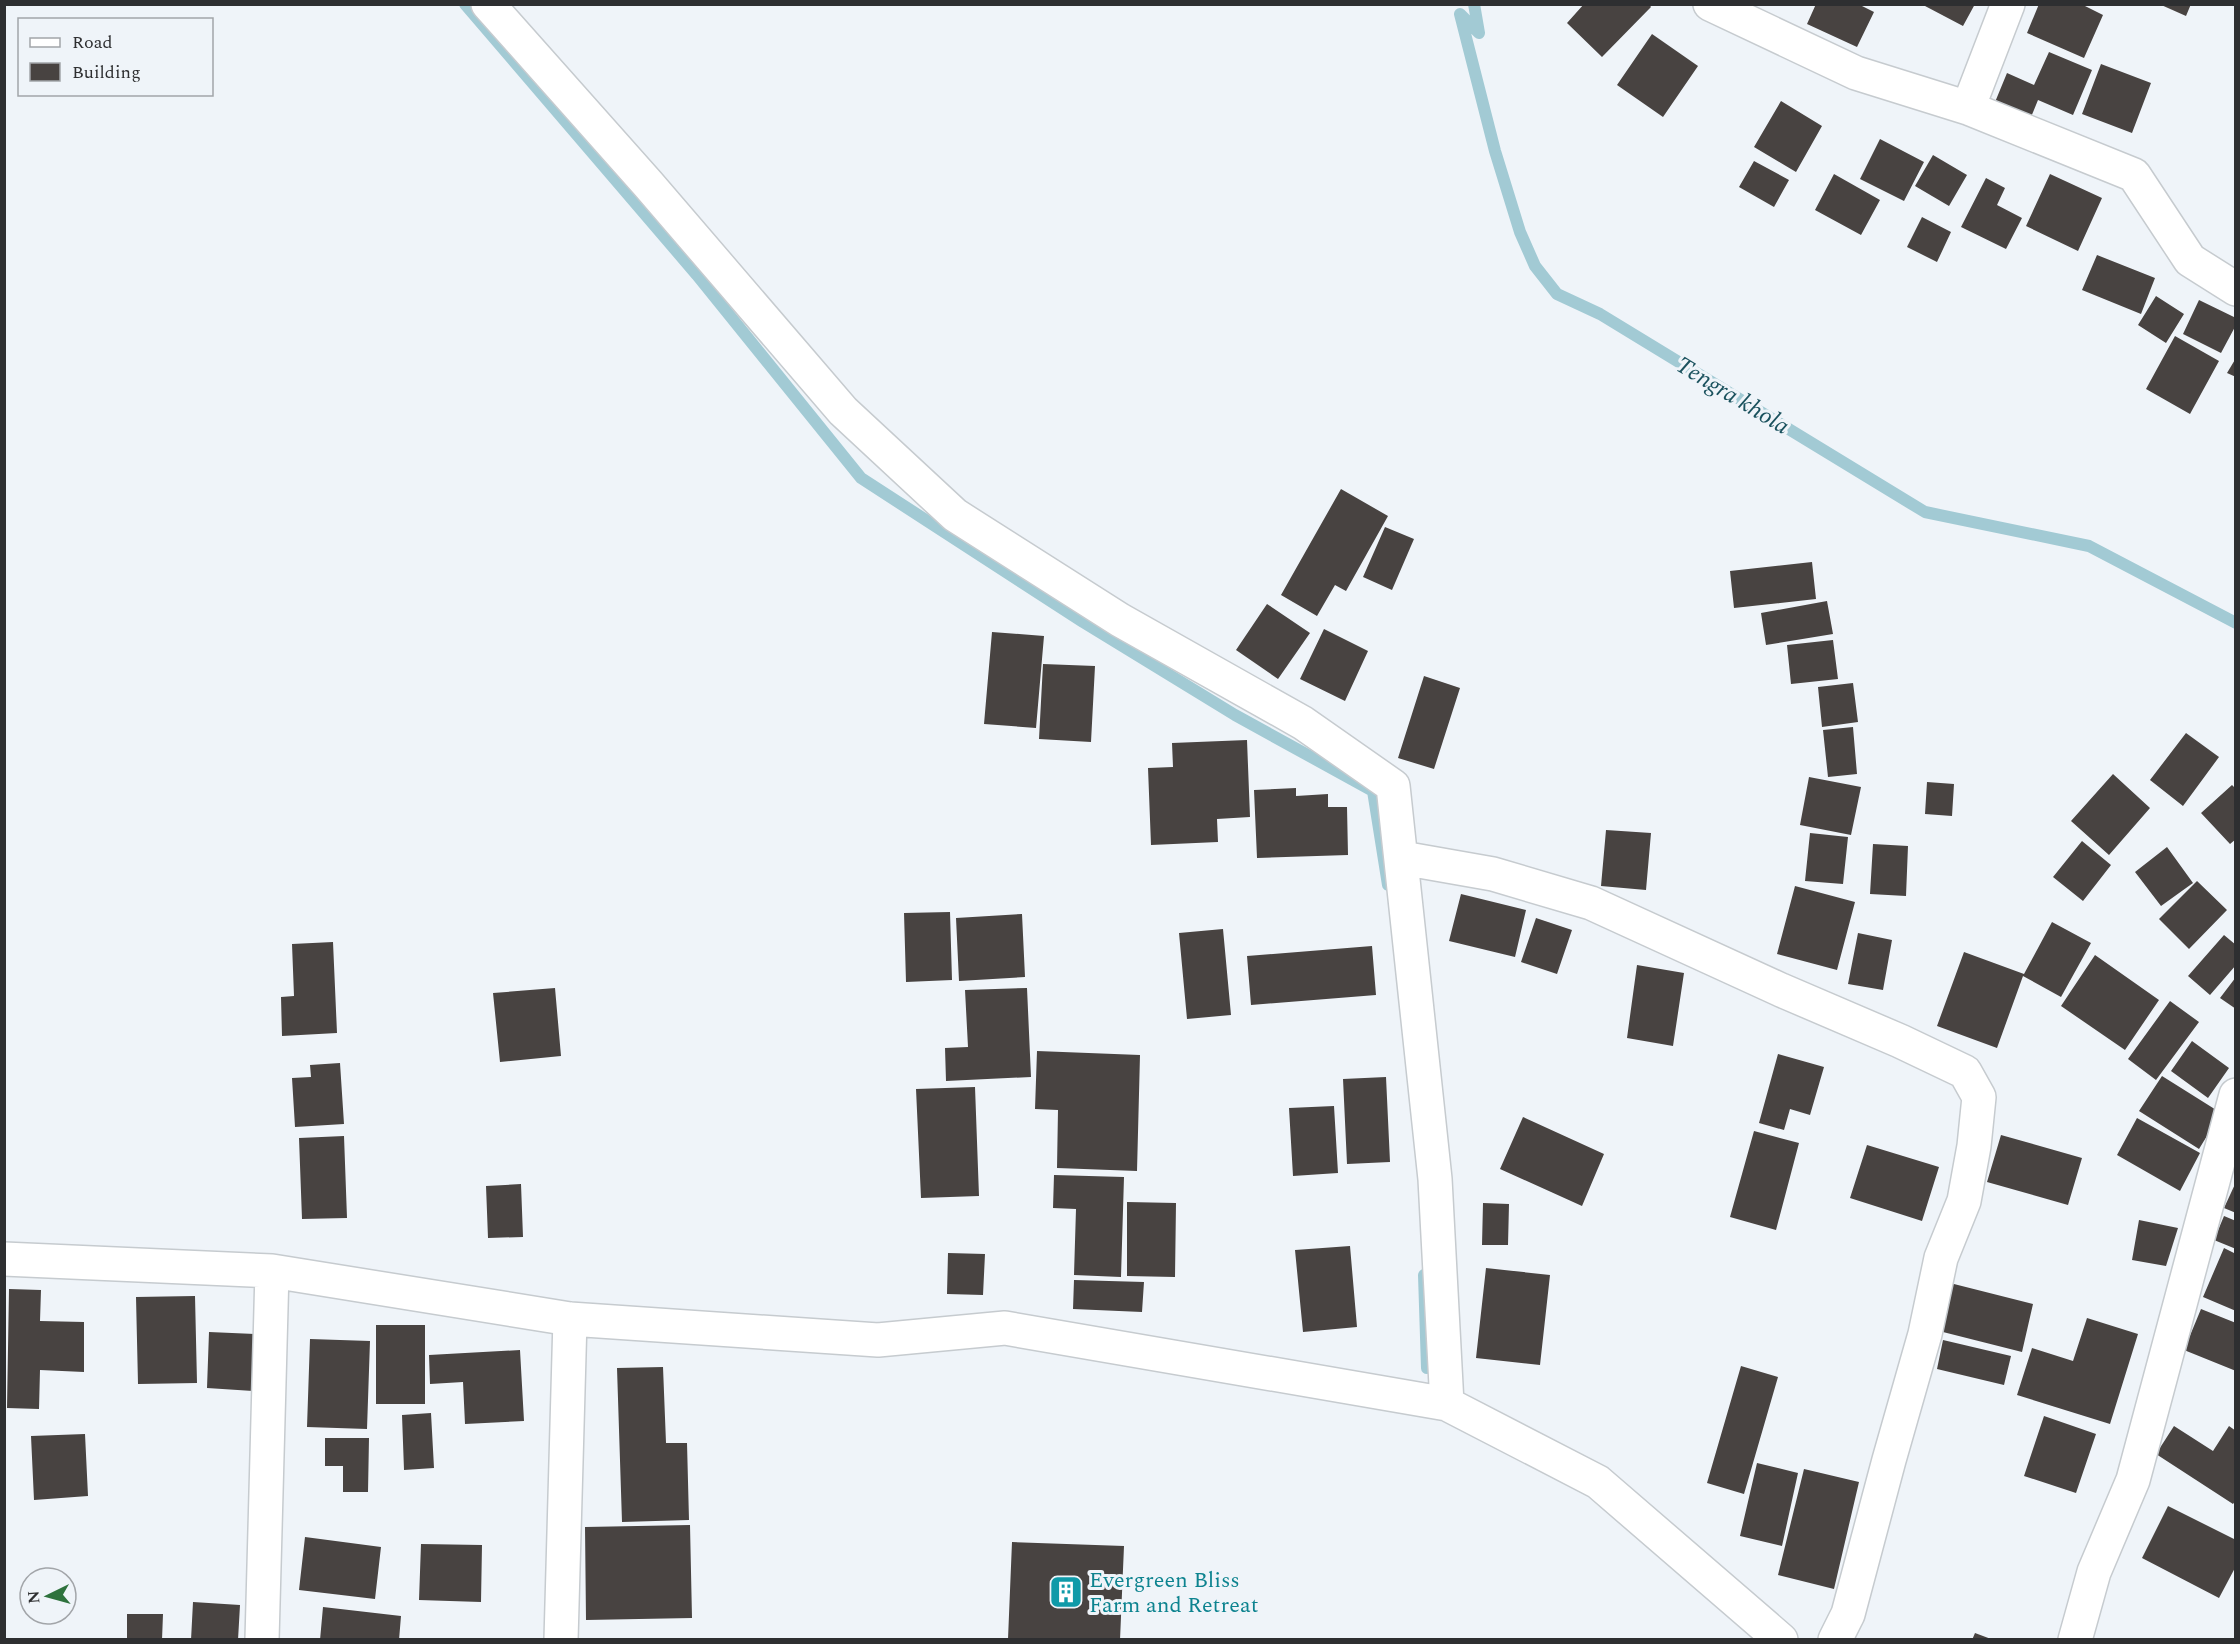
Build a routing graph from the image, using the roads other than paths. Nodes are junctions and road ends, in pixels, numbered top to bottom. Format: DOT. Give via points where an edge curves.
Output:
graph roads {
  1 [pos="488,4"];
  2 [pos="1710,4"];
  3 [pos="2008,4"];
  4 [pos="1745,12"];
  5 [pos="1968,108"];
  6 [pos="2235,289"];
  7 [pos="1402,858"];
  8 [pos="2235,1095"];
  9 [pos="4,1259"];
  10 [pos="272,1271"];
  11 [pos="570,1319"];
  12 [pos="1447,1404"];
  13 [pos="262,1640"];
  14 [pos="561,1640"];
  15 [pos="1781,1640"];
  16 [pos="1834,1640"];
  17 [pos="2075,1640"];
  1 -- 7 [label="street" via="843,411 955,515 1120,620 1303,723 1393,786"];
  2 -- 4 [label="street"];
  3 -- 5 [label="street"];
  4 -- 5 [label="street" via="1856,73"];
  5 -- 6 [label="street" via="2134,175 2190,260"];
  7 -- 12 [label="street" via="1435,1179"];
  7 -- 16 [label="street" via="1493,874 1591,903 1965,1072 1979,1097 1964,1201 1941,1258 1925,1334 1848,1614"];
  8 -- 17 [label="street" via="2133,1480 2094,1572"];
  9 -- 10 [label="street"];
  10 -- 11 [label="street"];
  10 -- 13 [label="street"];
  11 -- 12 [label="street" via="878,1340 1005,1328"];
  11 -- 14 [label="street"];
  12 -- 15 [label="street" via="1598,1482"];
}
